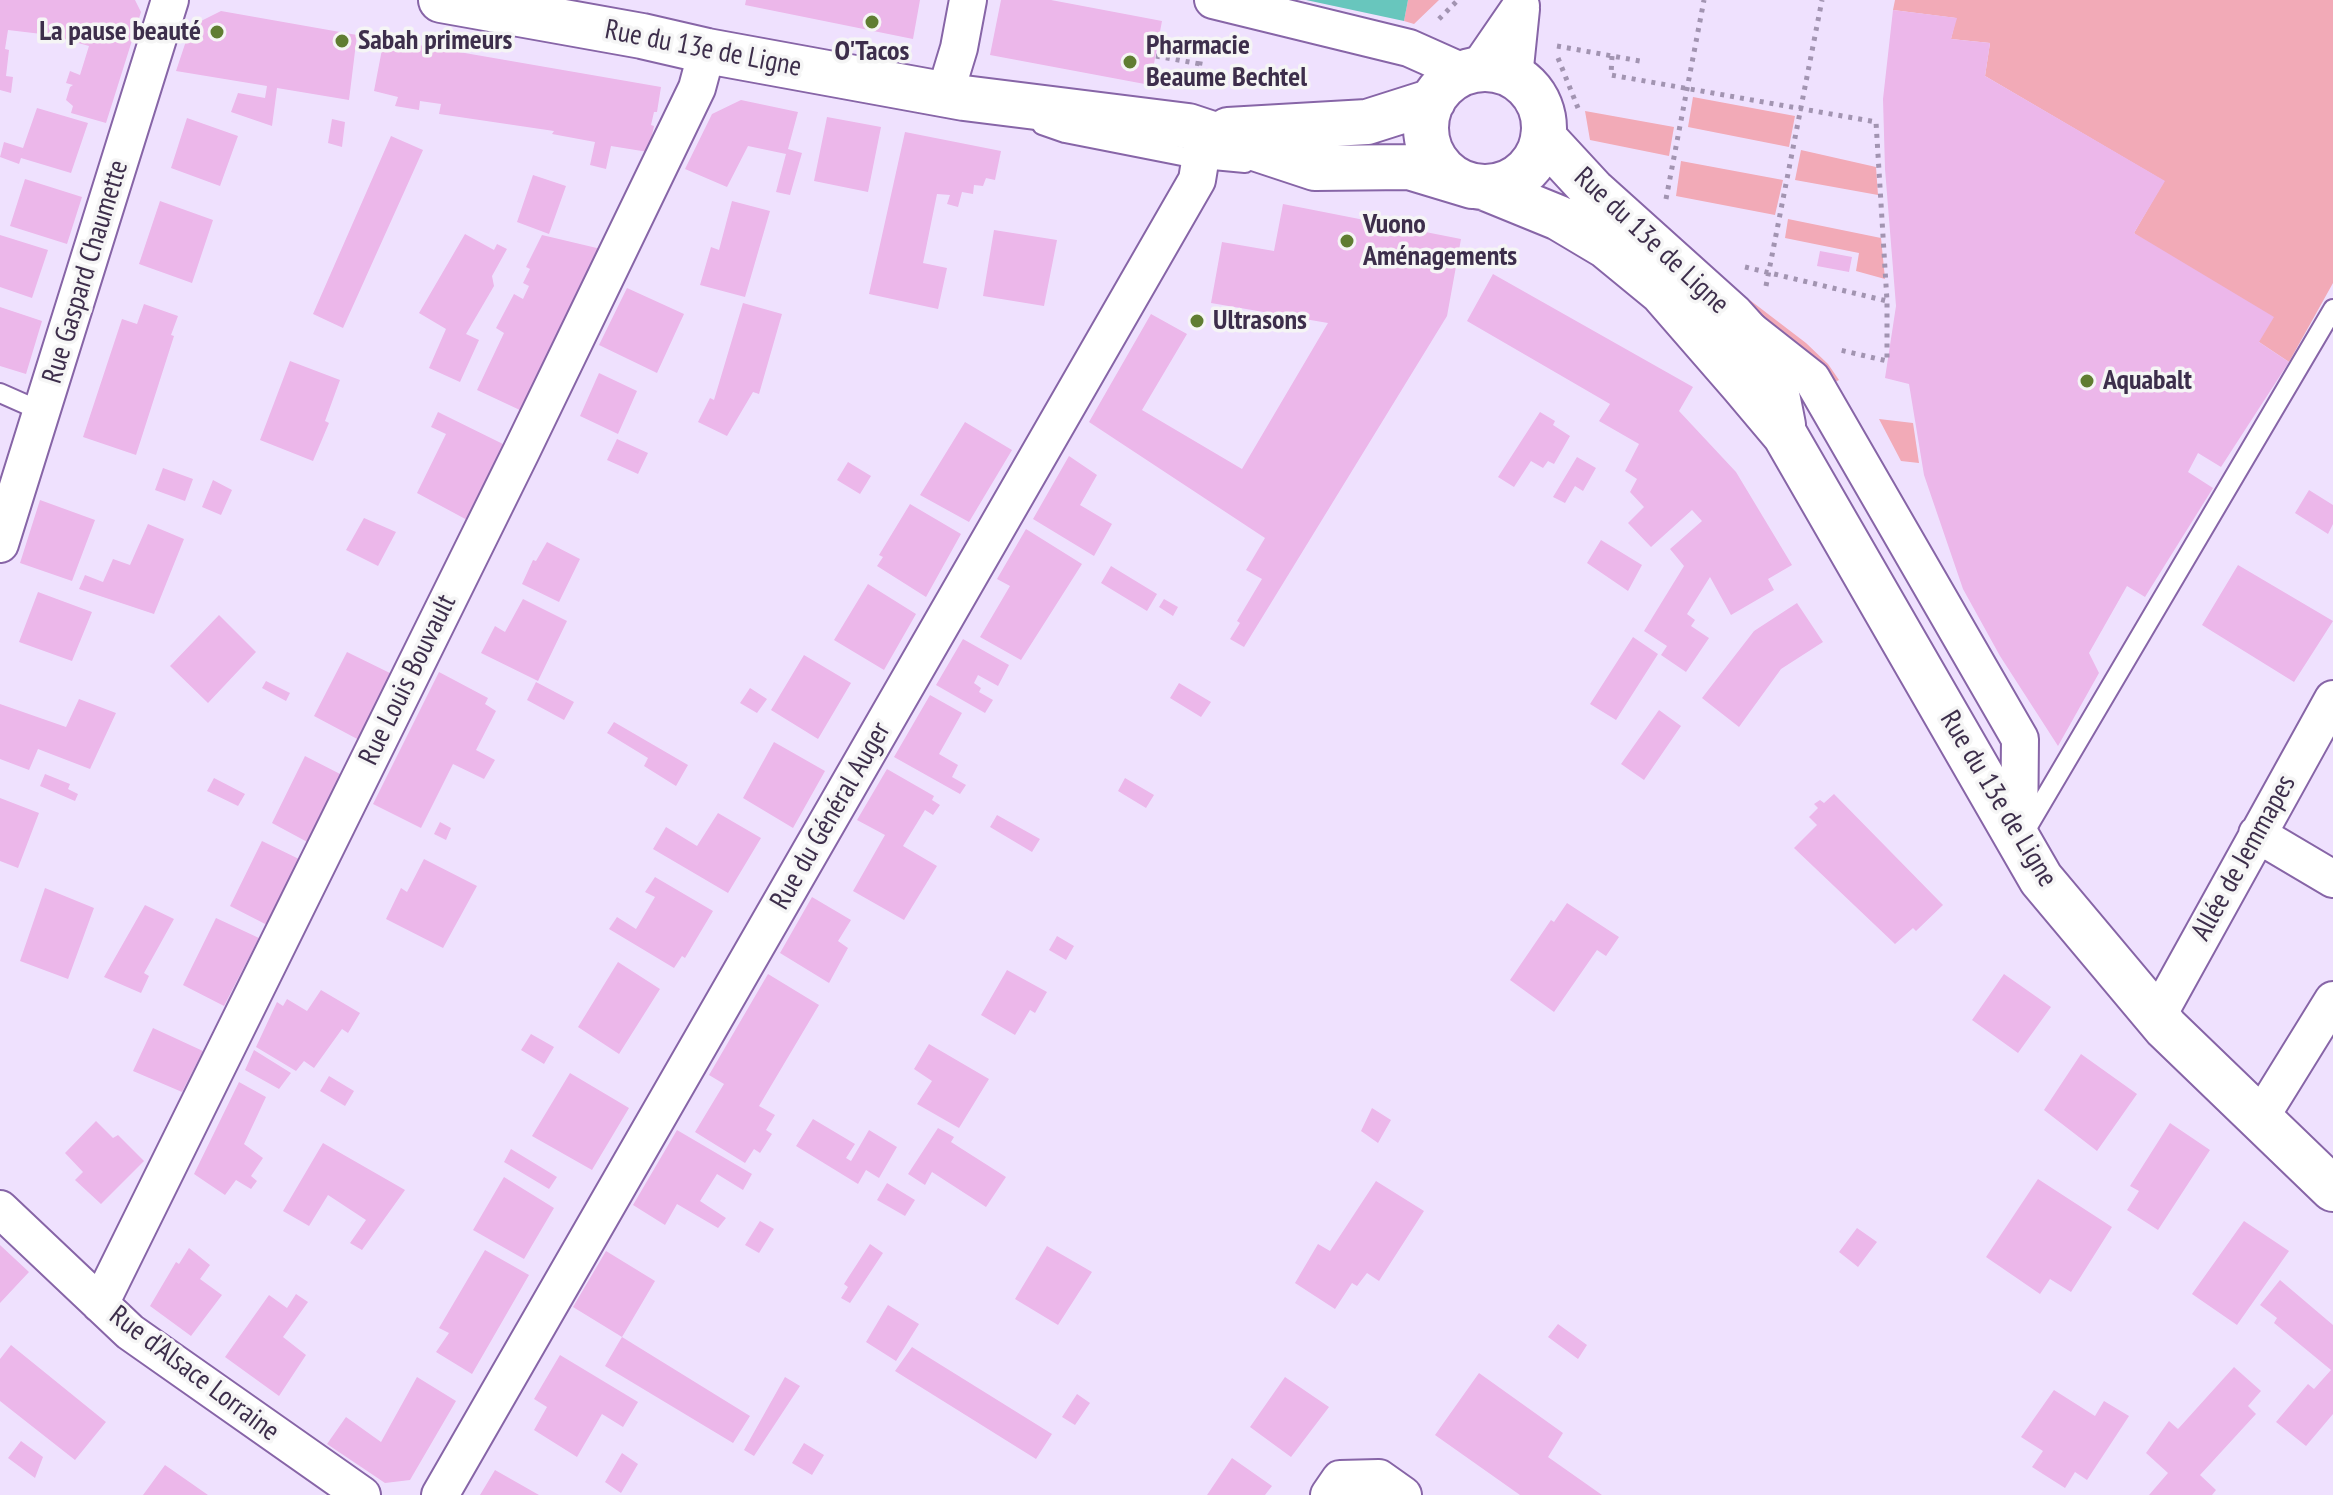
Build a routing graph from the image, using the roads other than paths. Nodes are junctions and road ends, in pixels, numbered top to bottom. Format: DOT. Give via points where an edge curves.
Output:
graph roads {
  1 [pos="170,0"];
  2 [pos="441,0"];
  3 [pos="968,0"];
  4 [pos="1522,3"];
  5 [pos="1271,7"];
  6 [pos="1210,13"];
  7 [pos="707,51"];
  8 [pos="1472,80"];
  9 [pos="954,96"];
  10 [pos="1543,137"];
  11 [pos="1198,139"];
  12 [pos="1477,186"];
  13 [pos="1748,305"];
  14 [pos="2333,309"];
  15 [pos="0,393"];
  16 [pos="43,412"];
  17 [pos="1785,435"];
  18 [pos="0,544"];
  19 [pos="2333,699"];
  20 [pos="2257,834"];
  21 [pos="2019,840"];
  22 [pos="2333,879"];
  23 [pos="2333,1000"];
  24 [pos="2157,1017"];
  25 [pos="2260,1118"];
  26 [pos="2333,1189"];
  27 [pos="0,1209"];
  28 [pos="100,1304"];
  29 [pos="362,1495"];
  30 [pos="440,1495"];
  31 [pos="1329,1495"];
  32 [pos="1403,1495"];
  1 -- 16 [label="street, Rue Gaspard Chaumette"];
  2 -- 7 [label="main road, Rue du 13e de Ligne"];
  3 -- 9 [label="street"];
  4 -- 8 [label="street"];
  5 -- 6 [label="street"];
  5 -- 8 [label="street" via="1409,48"];
  7 -- 9 [label="main road, Rue du 13e de Ligne"];
  7 -- 28 [label="street, Rue Louis Bouvault" via="697,88 521,452"];
  8 -- 10 [label="main road" via="1526,86 1538,103"];
  8 -- 11 [label="main road, Rue du 13e de Ligne" via="1367,122"];
  8 -- 12 [label="main road" via="1427,116 1427,133 1433,156 1449,174"];
  9 -- 11 [label="main road, Rue du 13e de Ligne"];
  10 -- 12 [label="main road" via="1525,171 1506,183"];
  10 -- 13 [label="main road, Rue du 13e de Ligne" via="1592,190"];
  11 -- 12 [label="main road, Rue du 13e de Ligne" via="1314,167 1409,167"];
  11 -- 30 [label="street, Rue du Général Auger" via="1197,180"];
  12 -- 17 [label="main road, Rue du 13e de Ligne" via="1559,218 1606,246 1662,292"];
  13 -- 17 [label="main road, Rue du 13e de Ligne" via="1774,379"];
  13 -- 21 [label="street" via="1812,379 2020,739"];
  14 -- 21 [label="lane"];
  15 -- 16 [label="lane"];
  16 -- 18 [label="street, Rue Gaspard Chaumette"];
  17 -- 21 [label="main road, Rue du 13e de Ligne"];
  19 -- 20 [label="street, Allée de Jemmapes"];
  20 -- 22 [label="street"];
  20 -- 24 [label="street, Allée de Jemmapes"];
  21 -- 24 [label="main road, Rue du 13e de Ligne" via="2041,879"];
  23 -- 25 [label="street"];
  24 -- 25 [label="main road, Rue du 13e de Ligne"];
  25 -- 26 [label="main road, Rue du 13e de Ligne"];
  27 -- 28 [label="street, Rue d'Alsace Lorraine"];
  28 -- 29 [label="street, Rue d'Alsace Lorraine" via="130,1332"];
  31 -- 32 [label="street" via="1340,1479 1379,1478"];
}
